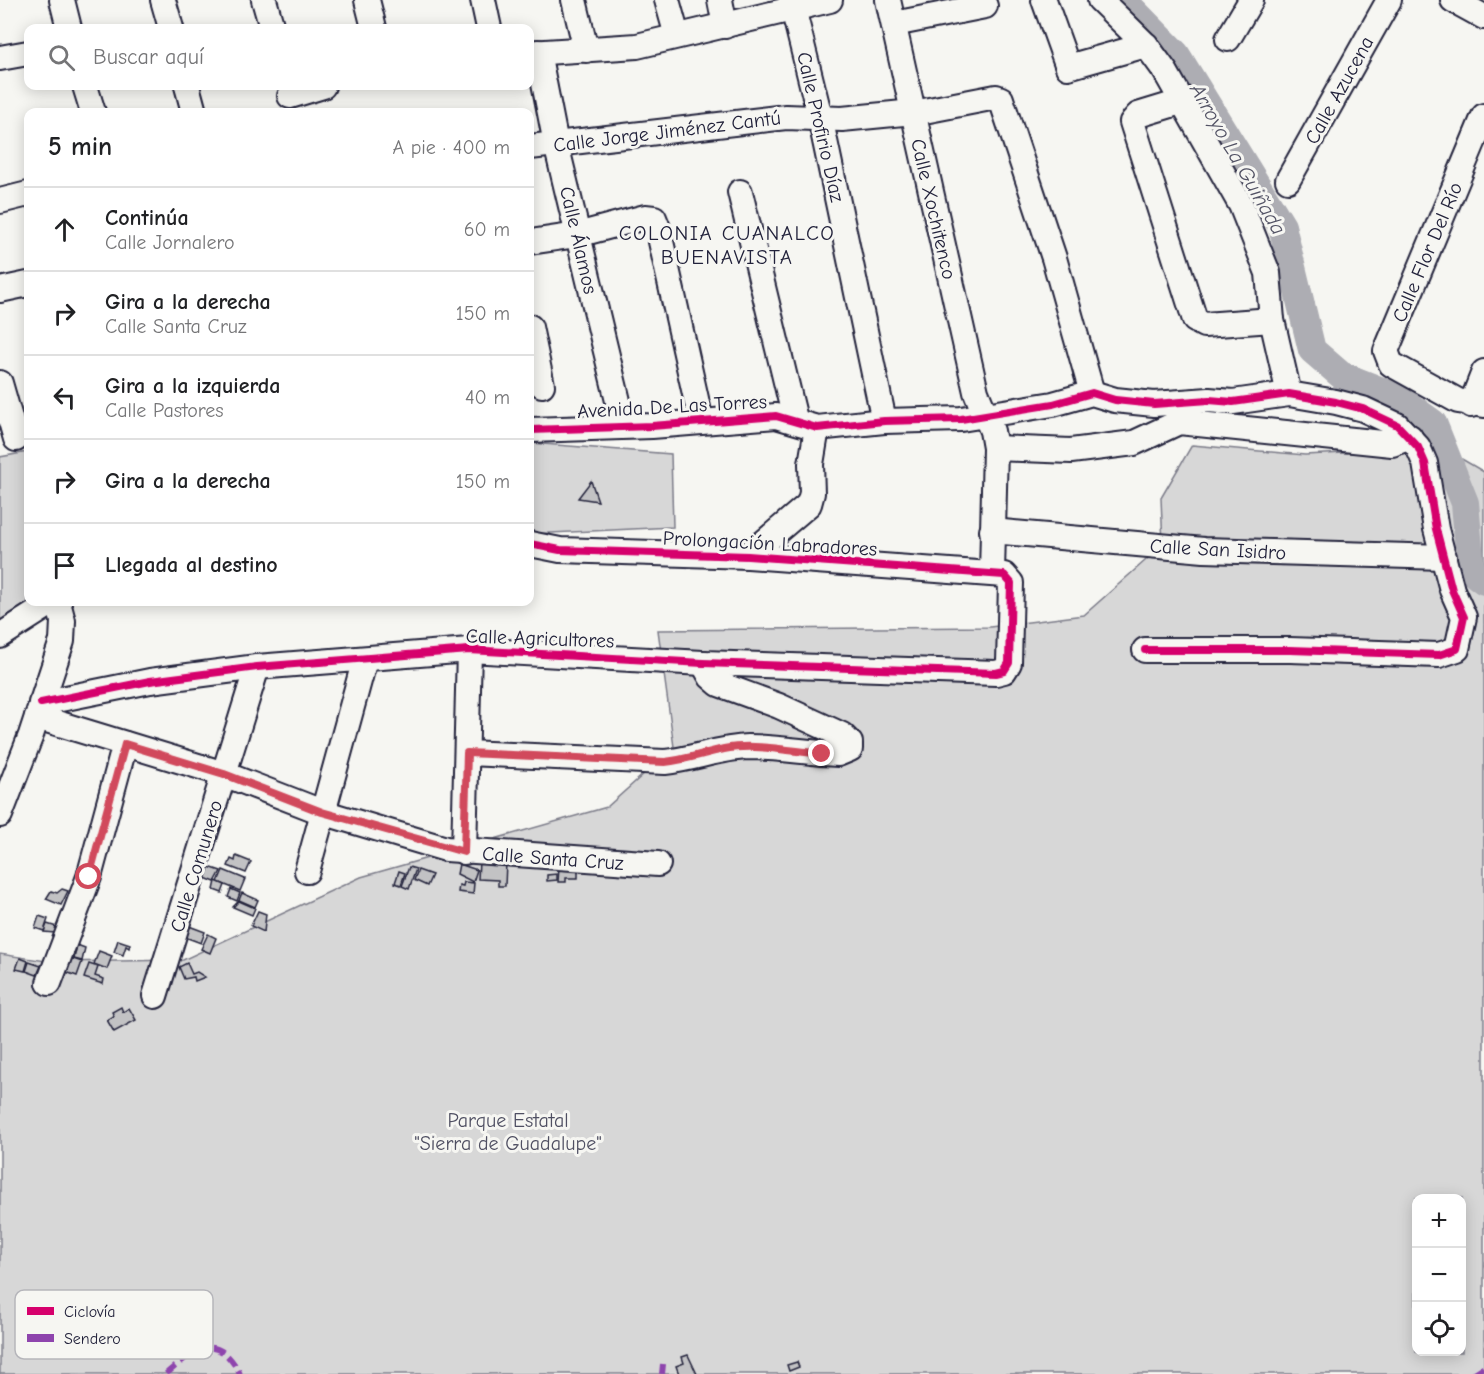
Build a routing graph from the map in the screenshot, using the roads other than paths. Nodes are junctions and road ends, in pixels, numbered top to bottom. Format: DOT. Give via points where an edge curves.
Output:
graph roads {
  1 [pos="62,0"];
  2 [pos="163,0"];
  3 [pos="264,0"];
  4 [pos="367,0"];
  5 [pos="483,0"];
  6 [pos="574,0"];
  7 [pos="668,0"];
  8 [pos="720,0"];
  9 [pos="830,0"];
  10 [pos="888,0"];
  11 [pos="1044,0"];
  12 [pos="1100,0"];
  13 [pos="1251,0"];
  14 [pos="1389,0"];
  15 [pos="1453,0"];
  16 [pos="793,5"];
  17 [pos="985,6"];
  18 [pos="1484,17"];
  19 [pos="68,24"];
  20 [pos="170,24"];
  21 [pos="271,24"];
  22 [pos="373,24"];
  23 [pos="488,24"];
  24 [pos="894,24"];
  25 [pos="725,26"];
  26 [pos="677,36"];
  27 [pos="1228,39"];
  28 [pos="1146,45"];
  29 [pos="586,50"];
  30 [pos="534,53"];
  31 [pos="24,54"];
  32 [pos="0,58"];
  33 [pos="86,90"];
  34 [pos="188,90"];
  35 [pos="312,90"];
  36 [pos="290,98"];
  37 [pos="1184,101"];
  38 [pos="92,108"];
  39 [pos="193,108"];
  40 [pos="913,112"];
  41 [pos="1484,116"];
  42 [pos="820,117"];
  43 [pos="556,144"];
  44 [pos="534,147"];
  45 [pos="1288,180"];
  46 [pos="740,192"];
  47 [pos="24,195"];
  48 [pos="0,201"];
  49 [pos="577,235"];
  50 [pos="534,241"];
  51 [pos="24,285"];
  52 [pos="0,290"];
  53 [pos="1272,320"];
  54 [pos="534,354"];
  55 [pos="1484,372"];
  56 [pos="0,383"];
  57 [pos="542,385"];
  58 [pos="1092,393"];
  59 [pos="1289,394"];
  60 [pos="1478,405"];
  61 [pos="1178,413"];
  62 [pos="987,416"];
  63 [pos="795,419"];
  64 [pos="701,421"];
  65 [pos="884,421"];
  66 [pos="624,426"];
  67 [pos="817,428"];
  68 [pos="534,430"];
  69 [pos="1410,437"];
  70 [pos="16,439"];
  71 [pos="995,448"];
  72 [pos="992,531"];
  73 [pos="534,544"];
  74 [pos="748,556"];
  75 [pos="1444,557"];
  76 [pos="1000,575"];
  77 [pos="49,606"];
  78 [pos="57,606"];
  79 [pos="1474,622"];
  80 [pos="0,636"];
  81 [pos="469,650"];
  82 [pos="1145,650"];
  83 [pos="365,659"];
  84 [pos="703,663"];
  85 [pos="257,667"];
  86 [pos="1004,671"];
  87 [pos="36,718"];
  88 [pos="125,744"];
  89 [pos="467,753"];
  90 [pos="0,771"];
  91 [pos="224,774"];
  92 [pos="322,812"];
  93 [pos="0,815"];
  94 [pos="464,852"];
  95 [pos="658,864"];
  96 [pos="307,871"];
  97 [pos="49,983"];
  98 [pos="155,996"];
  1 -- 19 [label="street"];
  2 -- 20 [label="street"];
  3 -- 21 [label="street"];
  4 -- 22 [label="street"];
  5 -- 23 [label="street"];
  6 -- 29 [label="street"];
  7 -- 26 [label="street"];
  8 -- 25 [label="street"];
  9 -- 16 [label="street"];
  10 -- 24 [label="street, Calle Xochitenco"];
  11 -- 28 [label="street" via="1068,67"];
  12 -- 28 [label="street"];
  13 -- 27 [label="street"];
  14 -- 45 [label="street, Calle Azucena"];
  15 -- 18 [label="street"];
  16 -- 25 [label="street"];
  16 -- 42 [label="street, Calle Profirio Díaz"];
  17 -- 24 [label="street"];
  24 -- 40 [label="street, Calle Xochitenco"];
  25 -- 26 [label="street"];
  26 -- 29 [label="street" via="637,46"];
  28 -- 37 [label="street"];
  29 -- 30 [label="street"];
  30 -- 43 [label="street, Calle Álamos"];
  31 -- 32 [label="street"];
  33 -- 38 [label="street"];
  34 -- 39 [label="street"];
  35 -- 36 [label="street"];
  37 -- 53 [label="street" via="1255,236 1271,287"];
  37 -- 53 [label="street" via="1138,115 1133,126 1195,320 1204,326"];
  40 -- 42 [label="street, Calle Jorge Jiménez Cantú"];
  40 -- 58 [label="street, Calle Jorge Jiménez Cantú" via="996,97 1003,101 1054,258"];
  40 -- 62 [label="street, Calle Xochitenco" via="975,393"];
  41 -- 60 [label="street, Calle Flor Del Río" via="1387,346 1391,364"];
  42 -- 43 [label="street, Calle Jorge Jiménez Cantú" via="786,117"];
  42 -- 65 [label="street, Calle Profirio Díaz"];
  43 -- 44 [label="street, Calle Jorge Jiménez Cantú"];
  43 -- 49 [label="street, Calle Álamos"];
  46 -- 63 [label="street"];
  47 -- 48 [label="street"];
  49 -- 50 [label="street"];
  49 -- 64 [label="street" via="654,218"];
  49 -- 66 [label="street, Calle Álamos"];
  51 -- 52 [label="street"];
  53 -- 59 [label="street"];
  54 -- 57 [label="street"];
  55 -- 60 [label="street"];
  56 -- 70 [label="street"];
  58 -- 61 [label="street, Avenida De Las Torres"];
  58 -- 62 [label="street, Avenida De Las Torres"];
  59 -- 61 [label="street, Avenida De Las Torres" via="1233,402 1209,400"];
  59 -- 69 [label="street, Avenida De Las Torres" via="1363,409 1397,425"];
  61 -- 69 [label="street" via="1392,444"];
  61 -- 71 [label="street" via="1154,436 1134,443 1071,451"];
  62 -- 65 [label="street, Avenida De Las Torres"];
  62 -- 71 [label="street, Calle Xochitenco"];
  63 -- 64 [label="street, Avenida De Las Torres" via="776,416"];
  63 -- 67 [label="street, Avenida De Las Torres"];
  64 -- 66 [label="street, Avenida De Las Torres"];
  65 -- 67 [label="street, Avenida De Las Torres"];
  66 -- 68 [label="street, Avenida De Las Torres"];
  67 -- 74 [label="street" via="809,504"];
  69 -- 75 [label="street" via="1425,463"];
  71 -- 72 [label="street, Calle Xochitenco"];
  72 -- 75 [label="street, Calle San Isidro" via="1204,550"];
  72 -- 76 [label="street, Calle Xochitenco"];
  73 -- 74 [label="street, Prolongación Labradores" via="560,550"];
  74 -- 76 [label="street, Prolongación Labradores"];
  75 -- 79 [label="street" via="1452,590"];
  76 -- 86 [label="street, Calle Xochitenco" via="1009,663"];
  77 -- 80 [label="street"];
  78 -- 87 [label="street" via="63,621 62,641"];
  79 -- 82 [label="street" via="1453,652 1439,655"];
  81 -- 83 [label="street, Calle Agricultores"];
  81 -- 84 [label="street, Calle Agricultores"];
  81 -- 89 [label="street"];
  83 -- 85 [label="street, Calle Agricultores"];
  83 -- 92 [label="street"];
  84 -- 86 [label="street, Calle Agricultores"];
  84 -- 89 [label="street" via="719,684 842,735 850,742 850,749 838,754 750,747 665,762"];
  85 -- 87 [label="street, Calle Agricultores" via="150,681"];
  85 -- 91 [label="street, Calle Comunero"];
  87 -- 88 [label="street, Calle Santa Cruz"];
  87 -- 90 [label="street"];
  87 -- 93 [label="street"];
  88 -- 91 [label="street, Calle Santa Cruz"];
  88 -- 97 [label="street" via="89,877"];
  89 -- 94 [label="street"];
  91 -- 92 [label="street, Calle Santa Cruz"];
  91 -- 98 [label="street, Calle Comunero"];
  92 -- 94 [label="street, Calle Santa Cruz"];
  92 -- 96 [label="street"];
  94 -- 95 [label="street, Calle Santa Cruz"];
}
